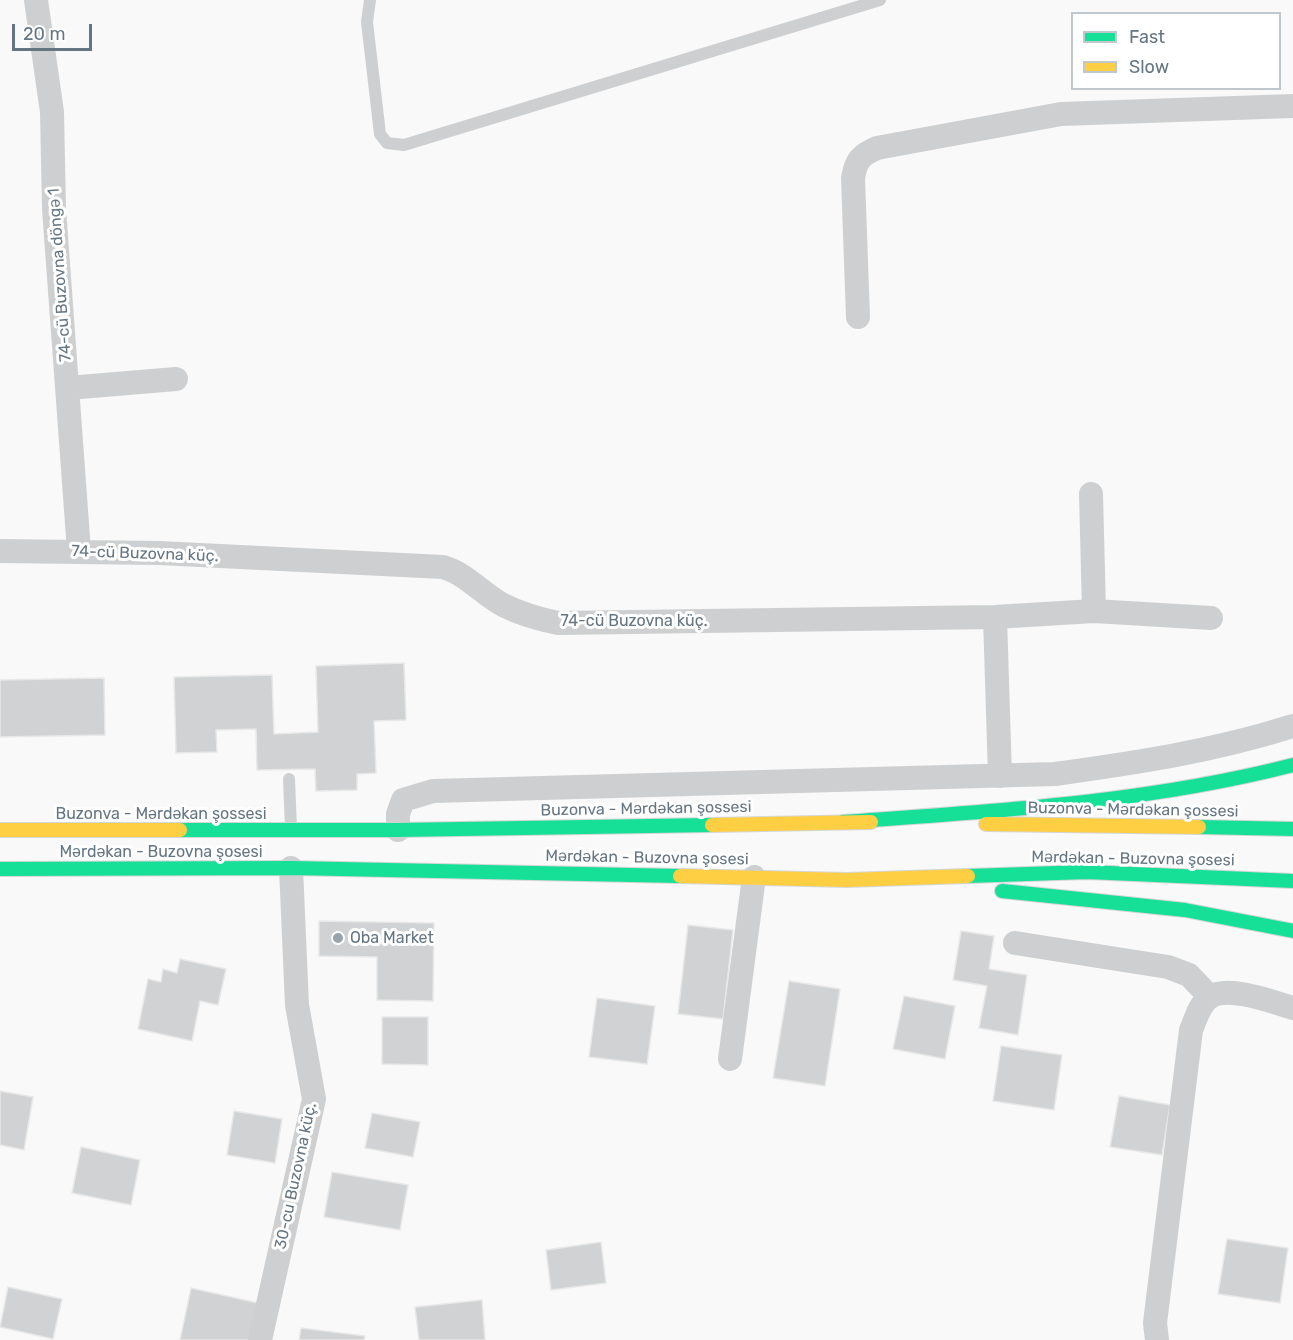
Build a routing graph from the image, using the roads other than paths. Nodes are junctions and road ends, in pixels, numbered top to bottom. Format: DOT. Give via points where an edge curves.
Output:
graph roads {
  1 [pos="36,0"];
  2 [pos="370,0"];
  3 [pos="880,0"];
  4 [pos="1293,106"];
  5 [pos="858,317"];
  6 [pos="176,379"];
  7 [pos="68,388"];
  8 [pos="1091,494"];
  9 [pos="0,551"];
  10 [pos="79,551"];
  11 [pos="1094,611"];
  12 [pos="995,617"];
  13 [pos="1211,618"];
  14 [pos="1293,726"];
  15 [pos="1293,765"];
  16 [pos="1000,776"];
  17 [pos="289,778"];
  18 [pos="843,822"];
  19 [pos="1293,829"];
  20 [pos="0,830"];
  21 [pos="291,830"];
  22 [pos="398,830"];
  23 [pos="0,868"];
  24 [pos="291,868"];
  25 [pos="754,877"];
  26 [pos="847,880"];
  27 [pos="1293,881"];
  28 [pos="1293,931"];
  29 [pos="1015,943"];
  30 [pos="1217,994"];
  31 [pos="1293,1008"];
  32 [pos="730,1059"];
  33 [pos="260,1340"];
  34 [pos="1157,1340"];
  1 -- 7 [label="street, 74-cü Buzovna döngə 1" via="52,112 54,209"];
  2 -- 3 [label="lane" via="367,22 380,134 387,143 404,145"];
  4 -- 5 [label="street" via="1062,114 862,154 855,163 853,178"];
  6 -- 7 [label="street"];
  7 -- 10 [label="street, 74-cü Buzovna döngə 1"];
  8 -- 11 [label="street"];
  9 -- 10 [label="street, 74-cü Buzovna küç."];
  10 -- 12 [label="street, 74-cü Buzovna küç." via="443,567 459,572 502,604 530,617 558,623"];
  11 -- 12 [label="street, 74-cü Buzovna küç."];
  11 -- 13 [label="street, 74-cü Buzovna küç."];
  12 -- 16 [label="street"];
  14 -- 16 [label="street" via="1152,761 1055,774"];
  15 -- 18 [label="main road" via="1212,785 1126,798"];
  16 -- 22 [label="street" via="433,790 403,800"];
  17 -- 21 [label="lane"];
  18 -- 19 [label="main road, Buzonva - Mərdəkan şossesi"];
  18 -- 22 [label="main road, Buzonva - Mərdəkan şossesi"];
  20 -- 21 [label="main road, Buzonva - Mərdəkan şossesi"];
  21 -- 22 [label="main road, Buzonva - Mərdəkan şossesi"];
  23 -- 24 [label="main road, Mərdəkan - Buzovna şosesi"];
  24 -- 25 [label="main road, Mərdəkan - Buzovna şosesi"];
  24 -- 33 [label="street, 30-cu Buzovna küç." via="297,1005 314,1099"];
  25 -- 26 [label="main road, Mərdəkan - Buzovna şosesi"];
  25 -- 32 [label="street"];
  26 -- 27 [label="main road, Mərdəkan - Buzovna şosesi" via="1087,872"];
  26 -- 28 [label="main road" via="1156,906"];
  29 -- 30 [label="street" via="1168,967 1189,975"];
  30 -- 31 [label="street" via="1262,998"];
  30 -- 34 [label="street" via="1200,1008 1191,1030 1155,1323"];
}
